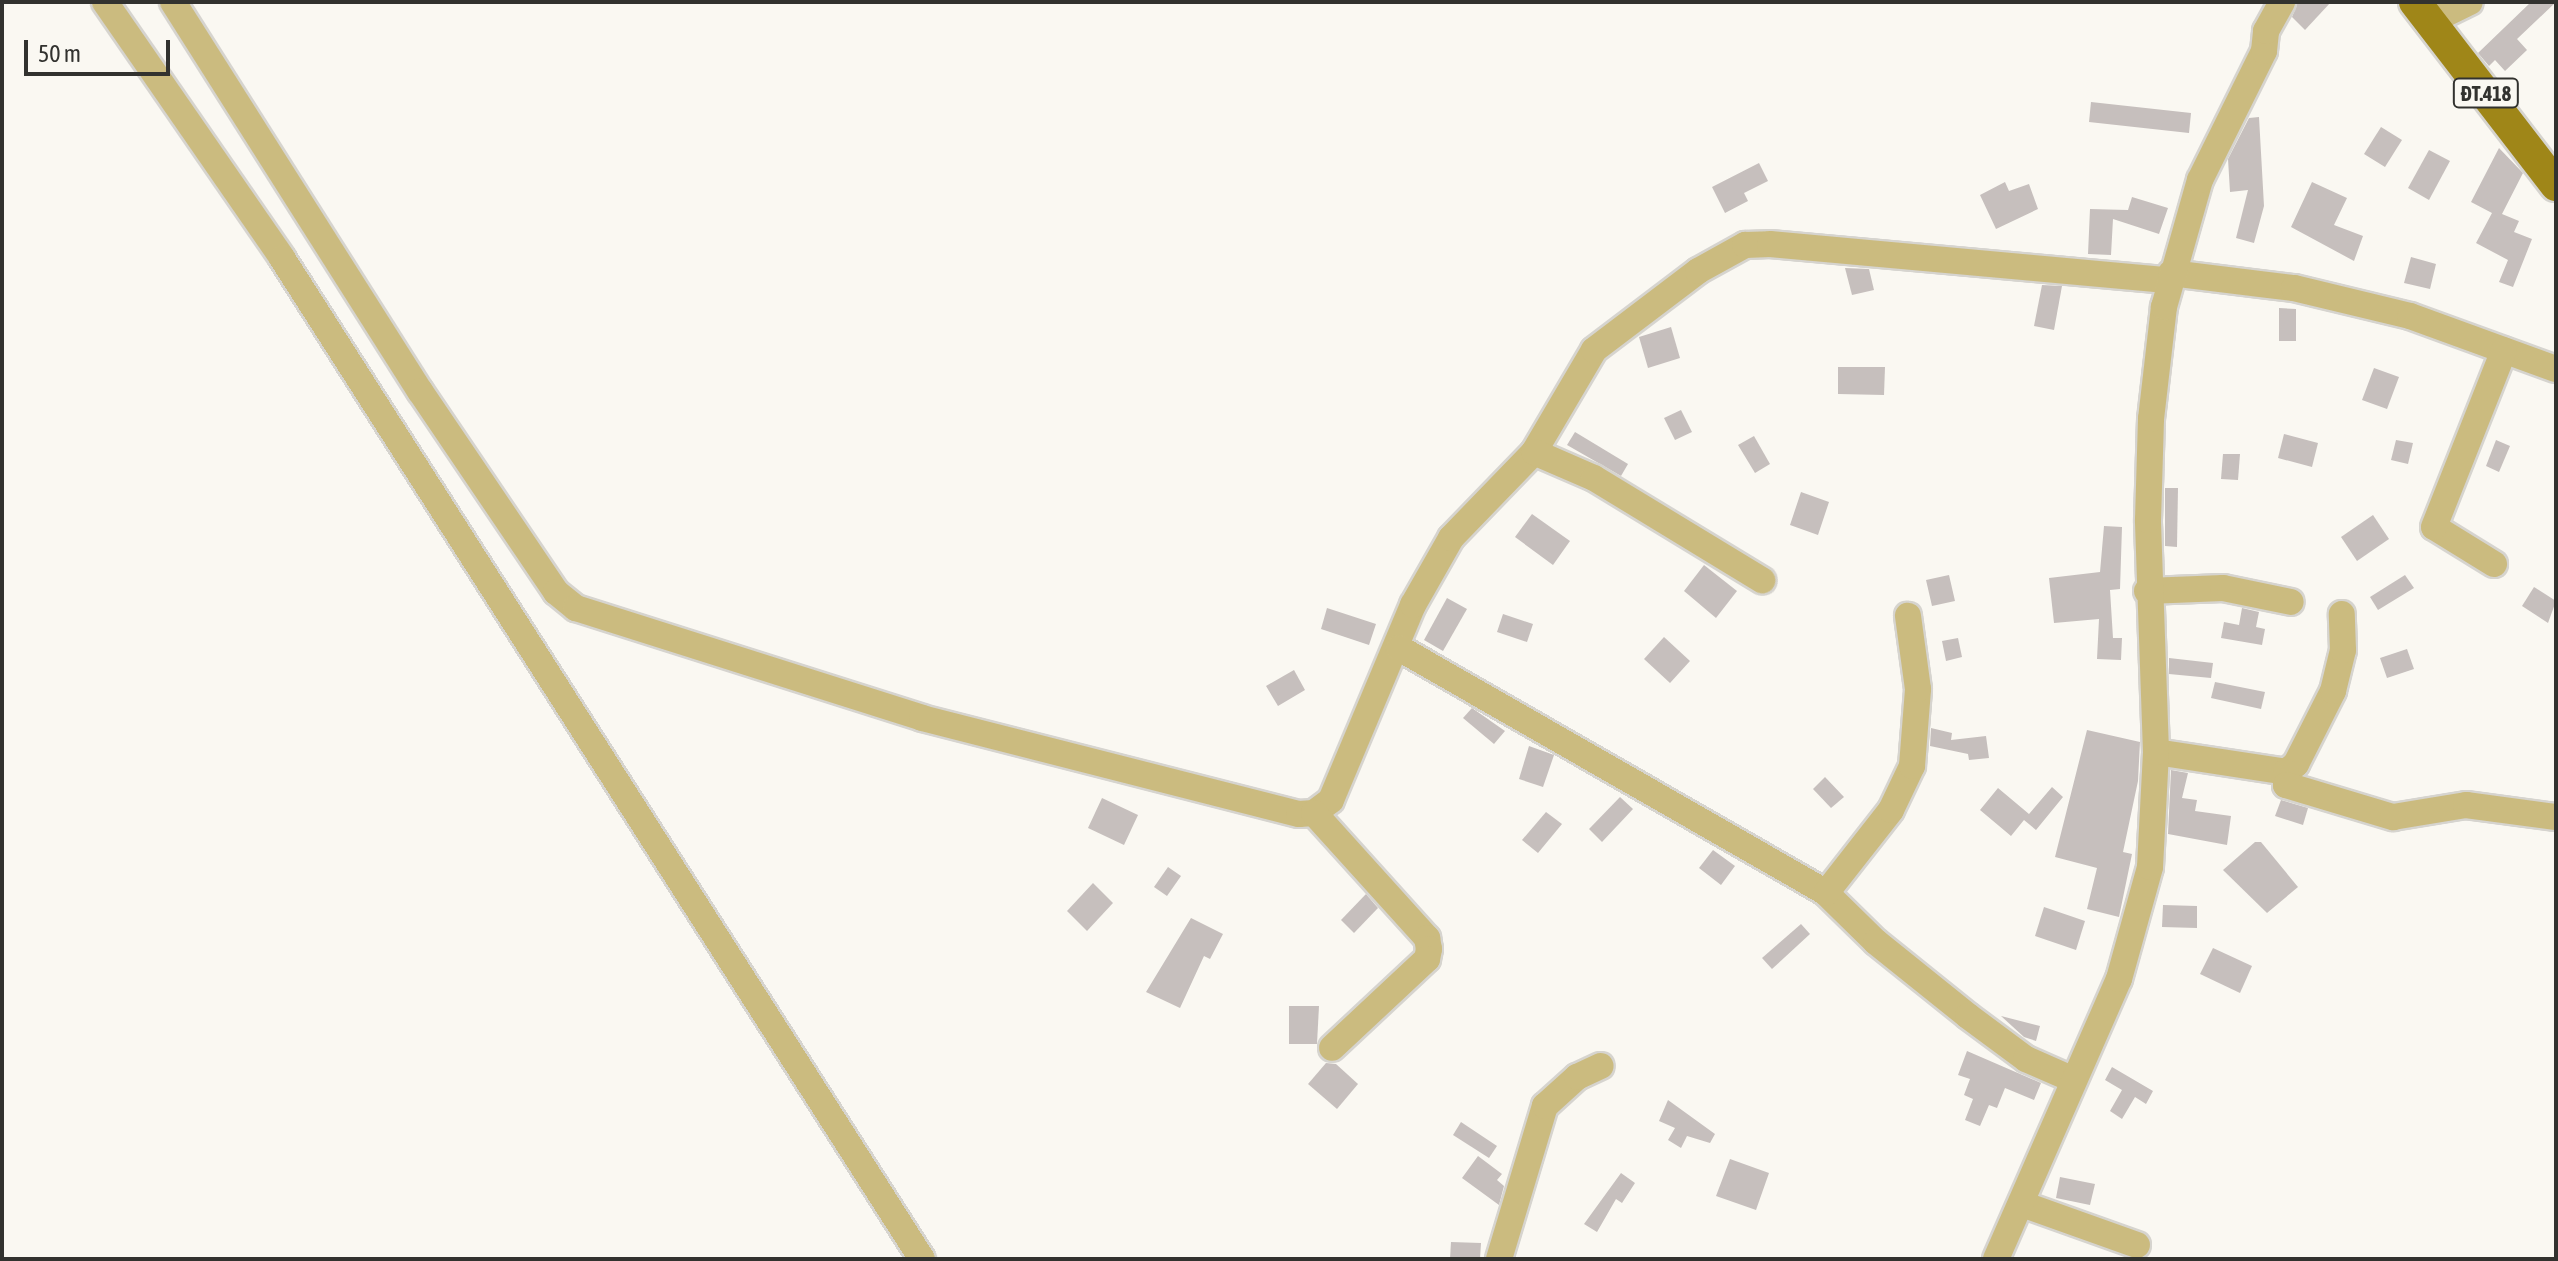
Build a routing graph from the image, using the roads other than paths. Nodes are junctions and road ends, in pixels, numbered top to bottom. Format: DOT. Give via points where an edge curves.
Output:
graph roads {
  1 [pos="105,2"];
  2 [pos="173,2"];
  3 [pos="2282,2"];
  4 [pos="2470,2"];
  5 [pos="2423,12"];
  6 [pos="2556,185"];
  7 [pos="2170,276"];
  8 [pos="2504,350"];
  9 [pos="2556,369"];
  10 [pos="1534,452"];
  11 [pos="2494,564"];
  12 [pos="1762,580"];
  13 [pos="2147,591"];
  14 [pos="2291,602"];
  15 [pos="2342,614"];
  16 [pos="1908,616"];
  17 [pos="1399,648"];
  18 [pos="2156,752"];
  19 [pos="2286,772"];
  20 [pos="1314,813"];
  21 [pos="2556,817"];
  22 [pos="1826,893"];
  23 [pos="1332,1048"];
  24 [pos="1601,1066"];
  25 [pos="2074,1080"];
  26 [pos="2022,1204"];
  27 [pos="2137,1245"];
  28 [pos="922,1259"];
  29 [pos="1499,1259"];
  30 [pos="1996,1259"];
  1 -- 28 [label="street" via="282,258"];
  2 -- 20 [label="street" via="420,391 556,592 576,608 922,718 1154,780 1299,814"];
  3 -- 7 [label="street" via="2266,31 2264,51 2204,170"];
  4 -- 5 [label="street"];
  5 -- 6 [label="main road, ĐT.418"];
  7 -- 8 [label="street" via="2294,288 2410,316"];
  7 -- 10 [label="street" via="1745,245 1698,271 1594,350"];
  7 -- 13 [label="street" via="2151,419"];
  8 -- 9 [label="street"];
  8 -- 11 [label="street" via="2434,527"];
  10 -- 12 [label="street" via="1594,478"];
  10 -- 17 [label="street" via="1451,538 1413,605"];
  13 -- 14 [label="street" via="2223,588"];
  13 -- 18 [label="street"];
  15 -- 19 [label="street" via="2343,650 2333,691 2296,764"];
  16 -- 22 [label="street" via="1918,689 1912,766 1891,810"];
  17 -- 20 [label="street" via="1347,771 1331,800"];
  17 -- 22 [label="street"];
  18 -- 19 [label="street"];
  18 -- 25 [label="street" via="2150,867 2119,979"];
  19 -- 21 [label="street" via="2286,785 2393,817 2466,805"];
  20 -- 23 [label="street" via="1427,938 1429,949 1427,959"];
  22 -- 25 [label="street" via="1876,942 1968,1016 2026,1059"];
  24 -- 29 [label="street" via="1568,1084 1545,1106"];
  25 -- 26 [label="street"];
  26 -- 27 [label="street"];
  26 -- 30 [label="street"];
}
